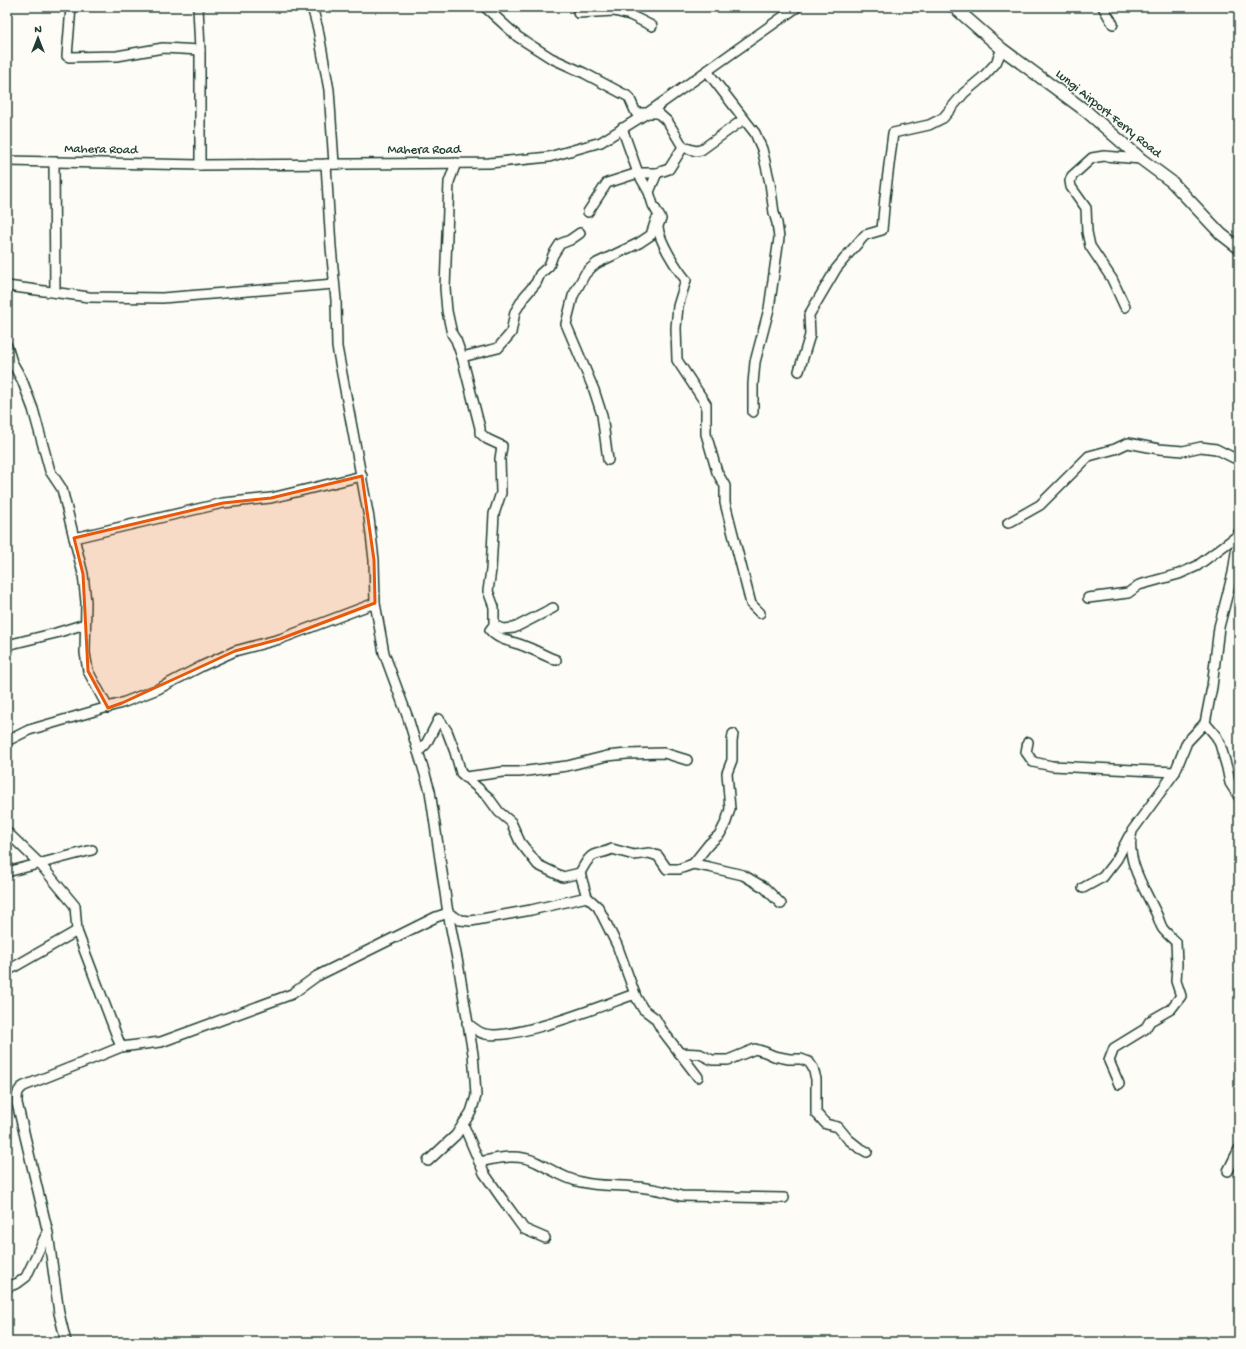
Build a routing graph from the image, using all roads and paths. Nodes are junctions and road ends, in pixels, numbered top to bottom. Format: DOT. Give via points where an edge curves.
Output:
graph roads {
  1 [pos="71,7"];
  2 [pos="198,7"];
  3 [pos="312,7"];
  4 [pos="485,7"];
  5 [pos="636,7"];
  6 [pos="797,7"];
  7 [pos="954,7"];
  8 [pos="1103,7"];
  9 [pos="578,13"];
  10 [pos="630,15"];
  11 [pos="1113,24"];
  12 [pos="652,26"];
  13 [pos="1002,49"];
  14 [pos="200,50"];
  15 [pos="707,71"];
  16 [pos="649,112"];
  17 [pos="744,119"];
  18 [pos="622,128"];
  19 [pos="683,147"];
  20 [pos="1141,159"];
  21 [pos="7,161"];
  22 [pos="54,163"];
  23 [pos="456,163"];
  24 [pos="330,164"];
  25 [pos="200,165"];
  26 [pos="638,173"];
  27 [pos="657,173"];
  28 [pos="649,192"];
  29 [pos="652,205"];
  30 [pos="588,212"];
  31 [pos="580,233"];
  32 [pos="1239,248"];
  33 [pos="334,284"];
  34 [pos="7,286"];
  35 [pos="55,292"];
  36 [pos="1125,307"];
  37 [pos="7,346"];
  38 [pos="462,357"];
  39 [pos="799,371"];
  40 [pos="753,412"];
  41 [pos="1239,456"];
  42 [pos="608,460"];
  43 [pos="362,476"];
  44 [pos="1008,523"];
  45 [pos="1238,534"];
  46 [pos="74,538"];
  47 [pos="1236,576"];
  48 [pos="1088,598"];
  49 [pos="376,603"];
  50 [pos="553,608"];
  51 [pos="760,613"];
  52 [pos="85,624"];
  53 [pos="494,625"];
  54 [pos="7,645"];
  55 [pos="556,660"];
  56 [pos="108,708"];
  57 [pos="1205,723"];
  58 [pos="733,734"];
  59 [pos="7,741"];
  60 [pos="1028,742"];
  61 [pos="418,752"];
  62 [pos="687,760"];
  63 [pos="1175,772"];
  64 [pos="466,777"];
  65 [pos="1239,797"];
  66 [pos="1132,831"];
  67 [pos="7,832"];
  68 [pos="92,850"];
  69 [pos="40,864"];
  70 [pos="693,864"];
  71 [pos="7,872"];
  72 [pos="580,873"];
  73 [pos="1083,888"];
  74 [pos="587,897"];
  75 [pos="781,904"];
  76 [pos="448,913"];
  77 [pos="77,931"];
  78 [pos="7,971"];
  79 [pos="635,994"];
  80 [pos="467,1023"];
  81 [pos="120,1046"];
  82 [pos="679,1053"];
  83 [pos="698,1077"];
  84 [pos="1119,1084"];
  85 [pos="463,1124"];
  86 [pos="1239,1149"];
  87 [pos="867,1152"];
  88 [pos="428,1161"];
  89 [pos="479,1162"];
  90 [pos="1228,1171"];
  91 [pos="784,1198"];
  92 [pos="48,1233"];
  93 [pos="545,1238"];
  94 [pos="7,1287"];
  95 [pos="66,1342"];
  1 -- 14 [label="street" via="69,57 117,56 162,48"];
  2 -- 14 [label="street"];
  3 -- 24 [label="street" via="329,90"];
  4 -- 16 [label="street" via="518,37 551,58 629,97 636,113"];
  5 -- 10 [label="street" via="630,10"];
  6 -- 15 [label="street, Mahera Road"];
  7 -- 13 [label="main road, Lungi Airport Ferry Road"];
  8 -- 11 [label="street"];
  9 -- 10 [label="street" via="614,11"];
  10 -- 12 [label="street"];
  13 -- 20 [label="main road, Lungi Airport Ferry Road" via="1086,110"];
  13 -- 39 [label="street" via="996,63 960,97 943,118 929,126 893,133 882,230 865,235 836,269 809,315 810,335"];
  14 -- 25 [label="street"];
  15 -- 16 [label="street, Mahera Road"];
  15 -- 17 [label="street"];
  16 -- 18 [label="street, Mahera Road"];
  16 -- 19 [label="street" via="658,113 668,122"];
  17 -- 19 [label="street" via="701,150 696,152"];
  17 -- 40 [label="street" via="762,149 779,234 769,309 755,362"];
  18 -- 23 [label="street, Mahera Road" via="601,142 549,157 489,163"];
  18 -- 26 [label="street"];
  19 -- 27 [label="street" via="669,169"];
  20 -- 32 [label="main road, Lungi Airport Ferry Road" via="1172,182 1221,234"];
  20 -- 36 [label="street" via="1104,156 1092,158 1072,176 1070,181 1071,187 1086,208 1090,246 1112,279"];
  21 -- 22 [label="street, Mahera Road"];
  22 -- 25 [label="street, Mahera Road"];
  22 -- 35 [label="street"];
  23 -- 24 [label="street, Mahera Road"];
  23 -- 38 [label="street" via="449,182 445,288 452,334"];
  24 -- 25 [label="street, Mahera Road"];
  24 -- 33 [label="street"];
  26 -- 27 [label="street"];
  26 -- 28 [label="street"];
  26 -- 30 [label="street" via="607,183"];
  27 -- 28 [label="street"];
  28 -- 29 [label="street"];
  29 -- 42 [label="street" via="657,219 651,235 598,263 585,274 573,296 566,324 602,415"];
  29 -- 51 [label="street" via="661,219 658,227 662,240 677,269 686,280 678,306 677,360 706,404 706,434 709,447 717,472 725,486 725,503 751,604"];
  31 -- 38 [label="street" via="560,244 549,266 540,274 515,312 511,333 498,348"];
  33 -- 35 [label="street" via="162,298 89,297"];
  33 -- 43 [label="street" via="337,347"];
  34 -- 35 [label="street"];
  37 -- 46 [label="street" via="33,409 50,471 62,489"];
  38 -- 53 [label="street" via="480,433 502,446 501,493 494,514 488,591 494,607"];
  41 -- 44 [label="street" via="1234,458 1216,449 1201,447 1183,450 1159,449 1128,443 1089,456 1040,505"];
  43 -- 46 [label="street" via="271,498 223,503"];
  43 -- 49 [label="street" via="374,560"];
  45 -- 47 [label="street"];
  45 -- 48 [label="street" via="1197,566 1179,574 1139,585 1128,593"];
  46 -- 52 [label="street" via="83,574"];
  47 -- 57 [label="street" via="1220,627"];
  49 -- 56 [label="street" via="280,639 235,651 158,689"];
  49 -- 61 [label="street" via="384,653"];
  50 -- 53 [label="street" via="514,628 502,629"];
  52 -- 54 [label="street"];
  52 -- 56 [label="street" via="88,671"];
  53 -- 55 [label="street" via="490,630 504,640"];
  56 -- 59 [label="street" via="30,730"];
  57 -- 63 [label="street" via="1187,742"];
  57 -- 65 [label="street" via="1220,744 1230,783"];
  58 -- 70 [label="street" via="732,760 727,773 730,809 720,834"];
  60 -- 63 [label="street" via="1026,752 1033,762 1052,766"];
  61 -- 64 [label="street" via="426,744 440,719 447,731 461,773"];
  61 -- 76 [label="street" via="430,791"];
  62 -- 64 [label="street" via="664,753 640,753 607,756 567,766"];
  63 -- 66 [label="street"];
  64 -- 72 [label="street" via="511,822 520,842 538,865 563,877"];
  66 -- 73 [label="street" via="1117,859 1103,876"];
  66 -- 84 [label="street" via="1131,852 1143,889 1162,928 1176,942 1176,981 1181,996 1171,1009 1150,1020 1145,1029 1114,1048 1109,1061"];
  67 -- 69 [label="street"];
  68 -- 69 [label="street"];
  69 -- 71 [label="street"];
  69 -- 77 [label="street" via="75,906"];
  70 -- 72 [label="street" via="679,869 667,869 658,856 649,853 634,855 612,849 595,854"];
  70 -- 75 [label="street" via="743,875 765,888"];
  72 -- 74 [label="street"];
  74 -- 76 [label="street" via="471,921 460,920"];
  74 -- 79 [label="street" via="598,907 617,945"];
  76 -- 80 [label="street"];
  76 -- 81 [label="street" via="317,976 292,994 161,1042"];
  77 -- 78 [label="street"];
  77 -- 81 [label="street"];
  79 -- 80 [label="street" via="558,1021 512,1033 485,1034"];
  79 -- 82 [label="street" via="643,1009 655,1018"];
  80 -- 85 [label="street" via="473,1054 476,1096 471,1112"];
  81 -- 92 [label="street" via="24,1086 17,1094"];
  82 -- 83 [label="street"];
  82 -- 87 [label="street" via="700,1054 712,1060 728,1060 755,1049 774,1056 809,1062 814,1068 816,1079 816,1113 826,1124 838,1127 848,1139"];
  85 -- 88 [label="street" via="456,1135"];
  85 -- 89 [label="street"];
  86 -- 90 [label="street"];
  89 -- 91 [label="street" via="499,1157 517,1157 535,1161 557,1174 580,1182 665,1190 681,1196"];
  89 -- 93 [label="street" via="524,1229"];
  92 -- 94 [label="street" via="26,1277"];
  92 -- 95 [label="street" via="59,1313"];
}
